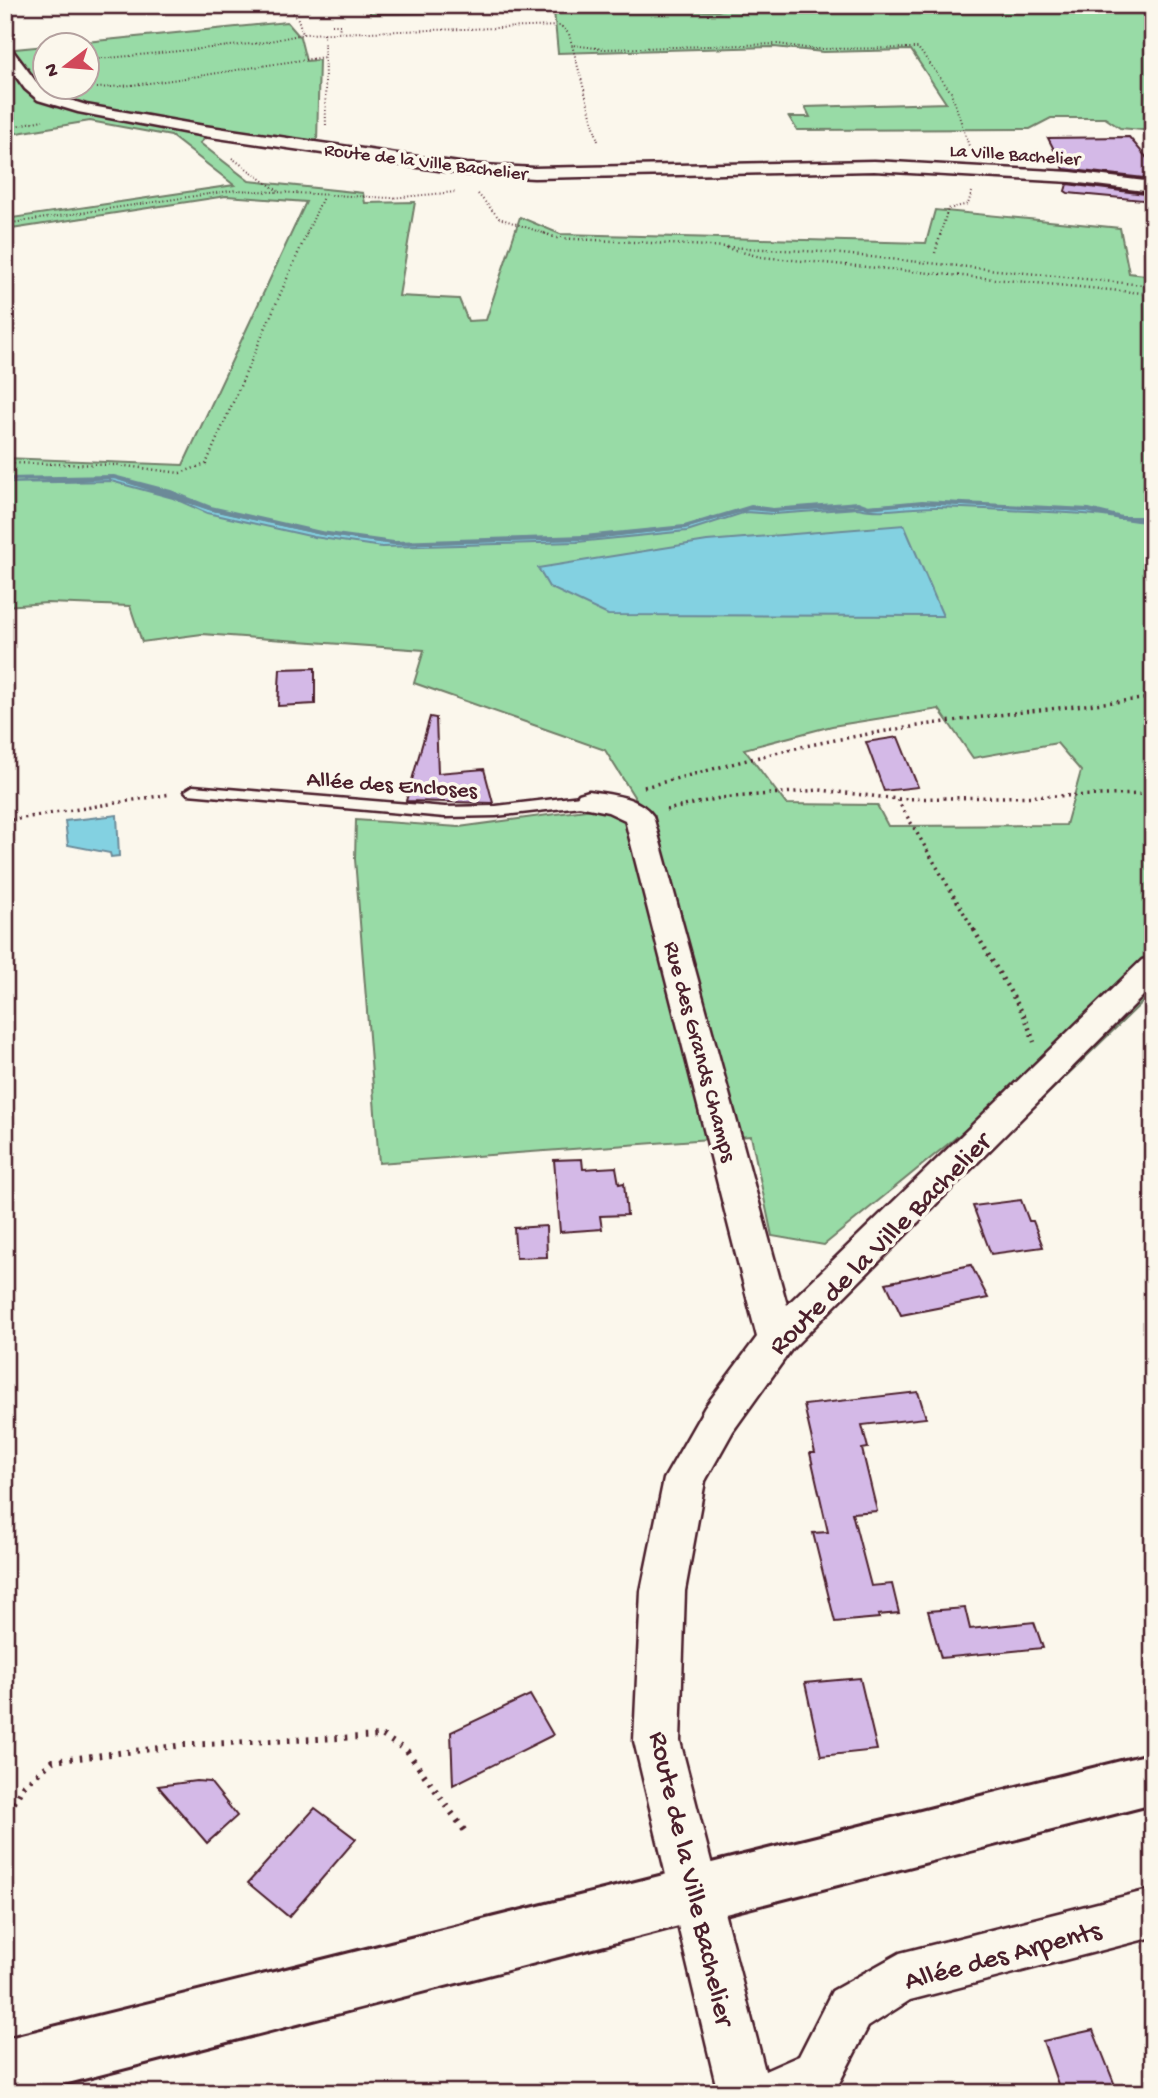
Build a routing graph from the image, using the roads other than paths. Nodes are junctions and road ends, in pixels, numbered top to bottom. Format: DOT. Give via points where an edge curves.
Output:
graph roads {
  1 [pos="5,50"];
  2 [pos="874,166"];
  3 [pos="1153,187"];
  4 [pos="193,791"];
  5 [pos="589,800"];
  6 [pos="1153,967"];
  7 [pos="777,1339"];
  8 [pos="1153,1778"];
  9 [pos="695,1894"];
  10 [pos="1153,1913"];
  11 [pos="5,2069"];
  12 [pos="744,2093"];
  13 [pos="776,2093"];
  1 -- 2 [label="street, Route de la Ville Bachelier" via="44,97 84,109 496,172"];
  2 -- 3 [label="street, La Ville Bachelier" via="1071,177"];
  4 -- 5 [label="lane, Allée des Encloses" via="445,813"];
  5 -- 7 [label="street, Rue des Grands Champs" via="616,804 638,816"];
  6 -- 7 [label="street, Route de la Ville Bachelier"];
  7 -- 9 [label="street, Route de la Ville Bachelier" via="719,1419 685,1479 663,1591 657,1741"];
  8 -- 9 [label="street"];
  9 -- 11 [label="street"];
  9 -- 12 [label="street, Route de la Ville Bachelier"];
  10 -- 13 [label="street, Allée des Arpents" via="900,1978 850,2009 817,2074"];
}
